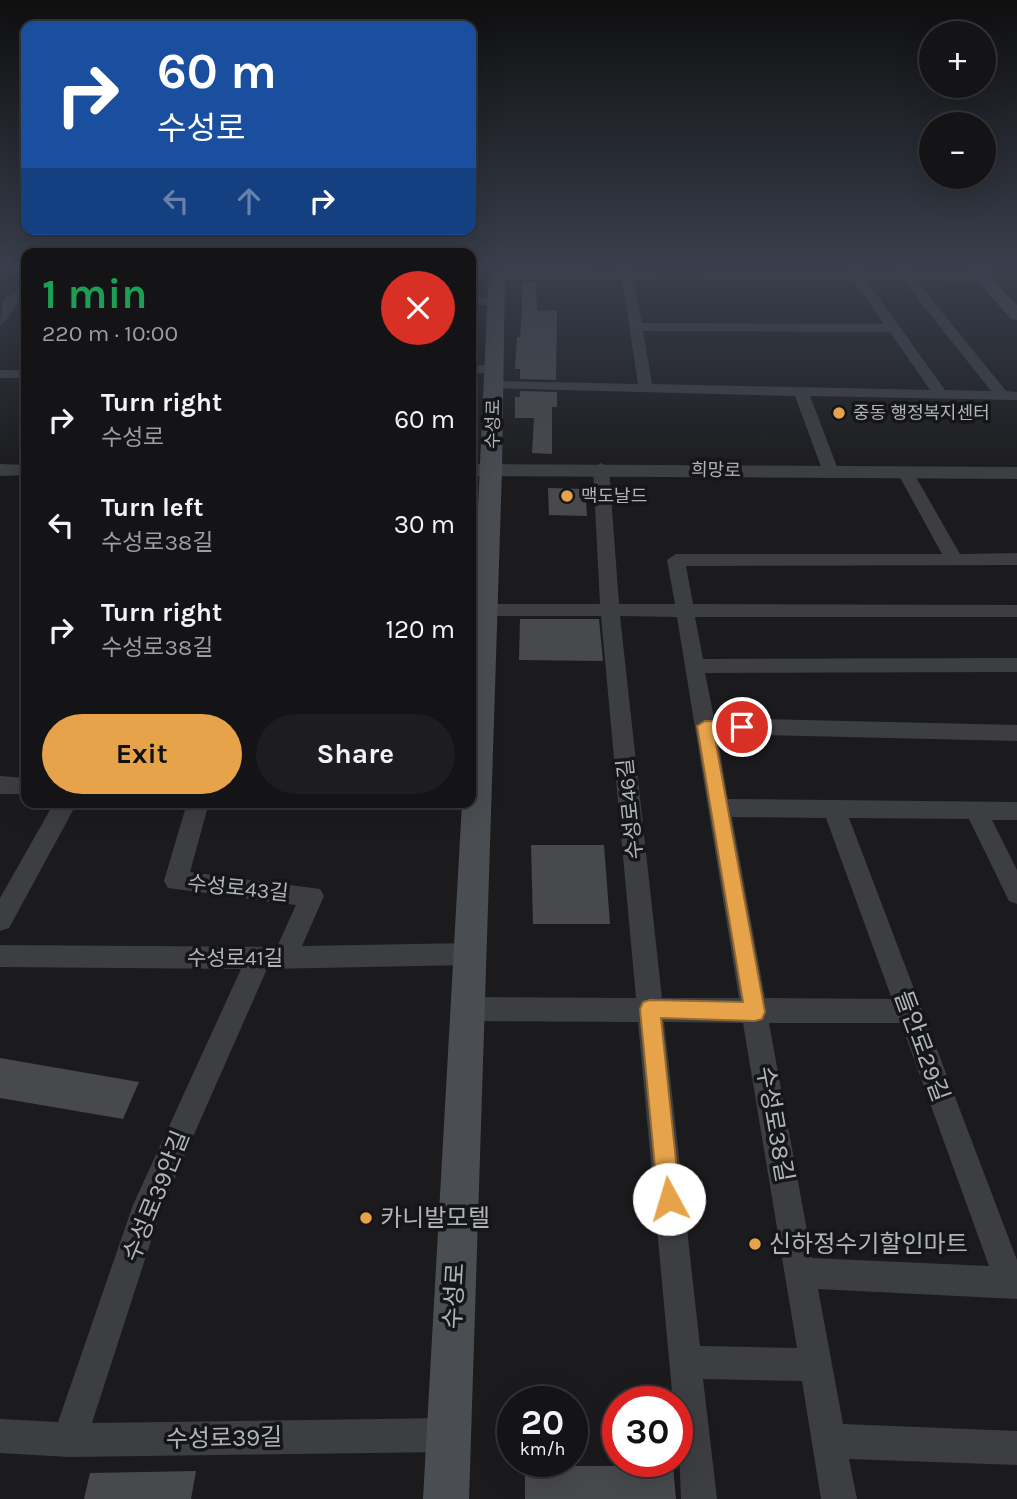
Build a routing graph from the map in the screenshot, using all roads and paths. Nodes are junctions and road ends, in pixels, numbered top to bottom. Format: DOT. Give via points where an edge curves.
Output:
graph roads {
  1 [pos="488,338"];
  2 [pos="638,338"];
  3 [pos="899,338"];
  4 [pos="959,338"];
  5 [pos="0,374"];
  6 [pos="21,374"];
  7 [pos="486,374"];
  8 [pos="646,389"];
  9 [pos="801,392"];
  10 [pos="941,395"];
  11 [pos="1009,396"];
  12 [pos="601,468"];
  13 [pos="0,470"];
  14 [pos="21,470"];
  15 [pos="482,470"];
  16 [pos="831,472"];
  17 [pos="905,472"];
  18 [pos="1017,473"];
  19 [pos="954,559"];
  20 [pos="1017,559"];
  21 [pos="481,590"];
  22 [pos="610,610"];
  23 [pos="685,611"];
  24 [pos="1017,611"];
  25 [pos="1017,665"];
  26 [pos="694,666"];
  27 [pos="705,726"];
  28 [pos="476,731"];
  29 [pos="1017,733"];
  30 [pos="0,785"];
  31 [pos="21,786"];
  32 [pos="719,807"];
  33 [pos="63,808"];
  34 [pos="197,808"];
  35 [pos="473,808"];
  36 [pos="834,809"];
  37 [pos="976,810"];
  38 [pos="1017,811"];
  39 [pos="1017,894"];
  40 [pos="0,920"];
  41 [pos="469,954"];
  42 [pos="0,956"];
  43 [pos="272,958"];
  44 [pos="467,1009"];
  45 [pos="650,1009"];
  46 [pos="909,1011"];
  47 [pos="755,1012"];
  48 [pos="801,1273"];
  49 [pos="1014,1283"];
  50 [pos="685,1362"];
  51 [pos="816,1365"];
  52 [pos="448,1435"];
  53 [pos="0,1436"];
  54 [pos="69,1440"];
  55 [pos="829,1441"];
  56 [pos="1017,1448"];
  57 [pos="446,1499"];
  58 [pos="699,1499"];
  59 [pos="839,1499"];
  1 -- 7 [label="main road, 수성로"];
  2 -- 8 [label="street"];
  3 -- 10 [label="street"];
  4 -- 11 [label="street"];
  5 -- 6 [label="street"];
  7 -- 8 [label="street"];
  7 -- 15 [label="main road, 수성로"];
  8 -- 9 [label="street"];
  9 -- 10 [label="street"];
  9 -- 16 [label="street"];
  10 -- 11 [label="street"];
  12 -- 15 [label="street, 희망로"];
  12 -- 16 [label="street, 희망로"];
  12 -- 22 [label="street"];
  13 -- 14 [label="street"];
  15 -- 21 [label="main road, 수성로"];
  16 -- 17 [label="street, 희망로"];
  17 -- 18 [label="street, 희망로"];
  17 -- 19 [label="street"];
  19 -- 20 [label="street"];
  19 -- 23 [label="street" via="676,560"];
  21 -- 22 [label="street"];
  21 -- 28 [label="main road, 수성로"];
  22 -- 23 [label="street"];
  22 -- 45 [label="street, 수성로46길"];
  23 -- 24 [label="street"];
  23 -- 26 [label="street, 수성로38길"];
  25 -- 26 [label="street"];
  26 -- 27 [label="street, 수성로38길"];
  27 -- 29 [label="street"];
  27 -- 32 [label="street, 수성로38길"];
  30 -- 31 [label="street"];
  32 -- 36 [label="street"];
  32 -- 47 [label="street, 수성로38길"];
  33 -- 40 [label="street"];
  34 -- 43 [label="street, 수성로43길" via="176,881 312,896"];
  35 -- 41 [label="main road, 수성로"];
  36 -- 37 [label="street"];
  36 -- 46 [label="street, 들안로29길"];
  37 -- 38 [label="street"];
  37 -- 39 [label="street"];
  41 -- 43 [label="street, 수성로41길"];
  41 -- 44 [label="main road, 수성로"];
  42 -- 43 [label="street, 수성로41길"];
  43 -- 54 [label="street, 수성로39안길" via="148,1205"];
  44 -- 45 [label="street"];
  44 -- 52 [label="main road, 수성로"];
  45 -- 47 [label="street"];
  45 -- 50 [label="street"];
  46 -- 47 [label="street"];
  46 -- 49 [label="street, 들안로29길"];
  47 -- 48 [label="street, 수성로38길"];
  48 -- 49 [label="street, 들안로29길"];
  48 -- 51 [label="street, 수성로38길"];
  50 -- 51 [label="street"];
  50 -- 58 [label="street"];
  51 -- 55 [label="street, 수성로38길"];
  52 -- 54 [label="street, 수성로39길"];
  52 -- 57 [label="main road, 수성로"];
  53 -- 54 [label="street, 수성로39길"];
  55 -- 56 [label="street"];
  55 -- 59 [label="street, 수성로38길"];
}
